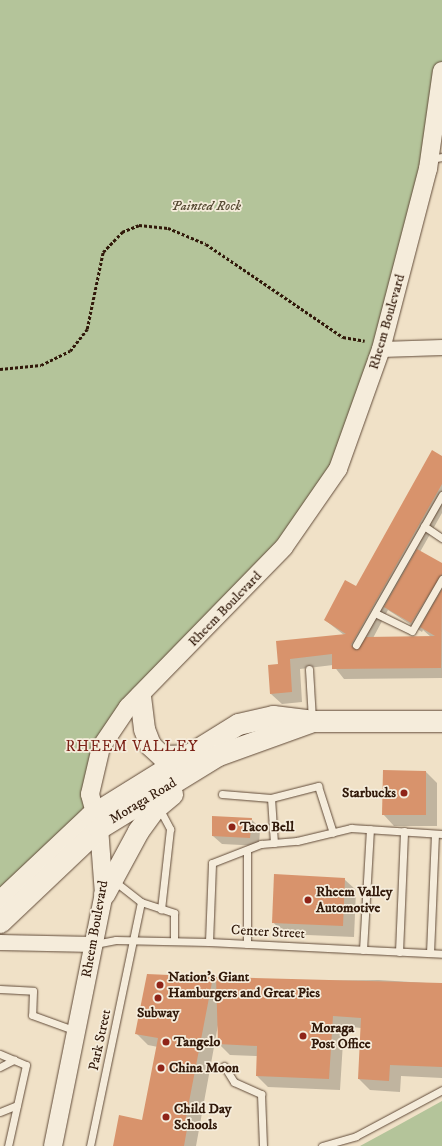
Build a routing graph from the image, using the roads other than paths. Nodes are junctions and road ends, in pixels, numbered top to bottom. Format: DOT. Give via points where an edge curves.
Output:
graph roads {
  1 [pos="442,71"];
  2 [pos="436,158"];
  3 [pos="442,347"];
  4 [pos="381,349"];
  5 [pos="442,495"];
  6 [pos="424,526"];
  7 [pos="442,538"];
  8 [pos="442,579"];
  9 [pos="375,613"];
  10 [pos="356,645"];
  11 [pos="309,669"];
  12 [pos="140,696"];
  13 [pos="312,721"];
  14 [pos="442,721"];
  15 [pos="188,764"];
  16 [pos="222,794"];
  17 [pos="271,798"];
  18 [pos="158,806"];
  19 [pos="96,821"];
  20 [pos="370,829"];
  21 [pos="404,831"];
  22 [pos="333,832"];
  23 [pos="439,834"];
  24 [pos="274,843"];
  25 [pos="247,850"];
  26 [pos="109,887"];
  27 [pos="0,901"];
  28 [pos="141,902"];
  29 [pos="161,909"];
  30 [pos="0,922"];
  31 [pos="135,940"];
  32 [pos="174,941"];
  33 [pos="0,942"];
  34 [pos="209,942"];
  35 [pos="93,944"];
  36 [pos="248,944"];
  37 [pos="363,950"];
  38 [pos="399,952"];
  39 [pos="430,953"];
  40 [pos="442,954"];
  41 [pos="0,989"];
  42 [pos="76,1031"];
  43 [pos="0,1054"];
  44 [pos="14,1060"];
  45 [pos="224,1066"];
  46 [pos="0,1067"];
  47 [pos="442,1090"];
  48 [pos="17,1105"];
  49 [pos="0,1112"];
  50 [pos="8,1146"];
  51 [pos="53,1146"];
  52 [pos="90,1146"];
  53 [pos="263,1146"];
  54 [pos="322,1146"];
  1 -- 2 [label="street, Rheem Boulevard"];
  2 -- 4 [label="street, Rheem Boulevard"];
  3 -- 4 [label="street"];
  4 -- 12 [label="street, Rheem Boulevard" via="338,469 284,547"];
  5 -- 6 [label="lane"];
  6 -- 7 [label="lane"];
  6 -- 9 [label="lane"];
  8 -- 9 [label="lane" via="412,631"];
  9 -- 10 [label="lane"];
  11 -- 13 [label="lane"];
  12 -- 15 [label="main road" via="144,729 150,745 162,756"];
  12 -- 19 [label="street, Rheem Boulevard" via="101,747 90,794"];
  13 -- 14 [label="main road, Moraga Road"];
  13 -- 15 [label="main road, Moraga Road" via="273,716 238,724"];
  15 -- 18 [label="main road"];
  15 -- 19 [label="main road, Moraga Road"];
  16 -- 17 [label="lane"];
  17 -- 22 [label="lane" via="318,786"];
  17 -- 24 [label="lane"];
  18 -- 26 [label="main road" via="134,838"];
  18 -- 29 [label="lane" via="170,829"];
  19 -- 26 [label="street, Rheem Boulevard"];
  19 -- 27 [label="main road, Moraga Road"];
  19 -- 30 [label="main road, Moraga Road"];
  20 -- 21 [label="lane"];
  20 -- 22 [label="lane" via="351,828"];
  20 -- 37 [label="lane"];
  21 -- 23 [label="lane"];
  21 -- 38 [label="lane"];
  22 -- 24 [label="lane"];
  23 -- 39 [label="lane"];
  24 -- 25 [label="lane"];
  25 -- 34 [label="lane" via="212,864"];
  25 -- 36 [label="lane"];
  26 -- 28 [label="lane"];
  26 -- 35 [label="street, Rheem Boulevard"];
  28 -- 29 [label="lane"];
  28 -- 31 [label="lane, Park Street"];
  29 -- 32 [label="lane" via="174,913"];
  31 -- 32 [label="lane, Center Street"];
  31 -- 35 [label="lane, Center Street"];
  31 -- 52 [label="lane, Park Street"];
  32 -- 34 [label="lane, Center Street"];
  33 -- 35 [label="street"];
  34 -- 36 [label="lane, Center Street"];
  35 -- 42 [label="street, Rheem Boulevard"];
  36 -- 37 [label="lane, Center Street"];
  37 -- 38 [label="lane, Center Street"];
  38 -- 39 [label="lane, Center Street"];
  39 -- 40 [label="lane, Center Street"];
  41 -- 42 [label="lane" via="33,991 32,1015"];
  42 -- 51 [label="street, Rheem Boulevard"];
  43 -- 44 [label="lane"];
  44 -- 46 [label="lane"];
  44 -- 48 [label="lane" via="26,1065"];
  45 -- 53 [label="lane" via="234,1082 261,1094"];
  47 -- 54 [label="lane" via="356,1136"];
  48 -- 49 [label="lane"];
  48 -- 50 [label="lane"];
}
